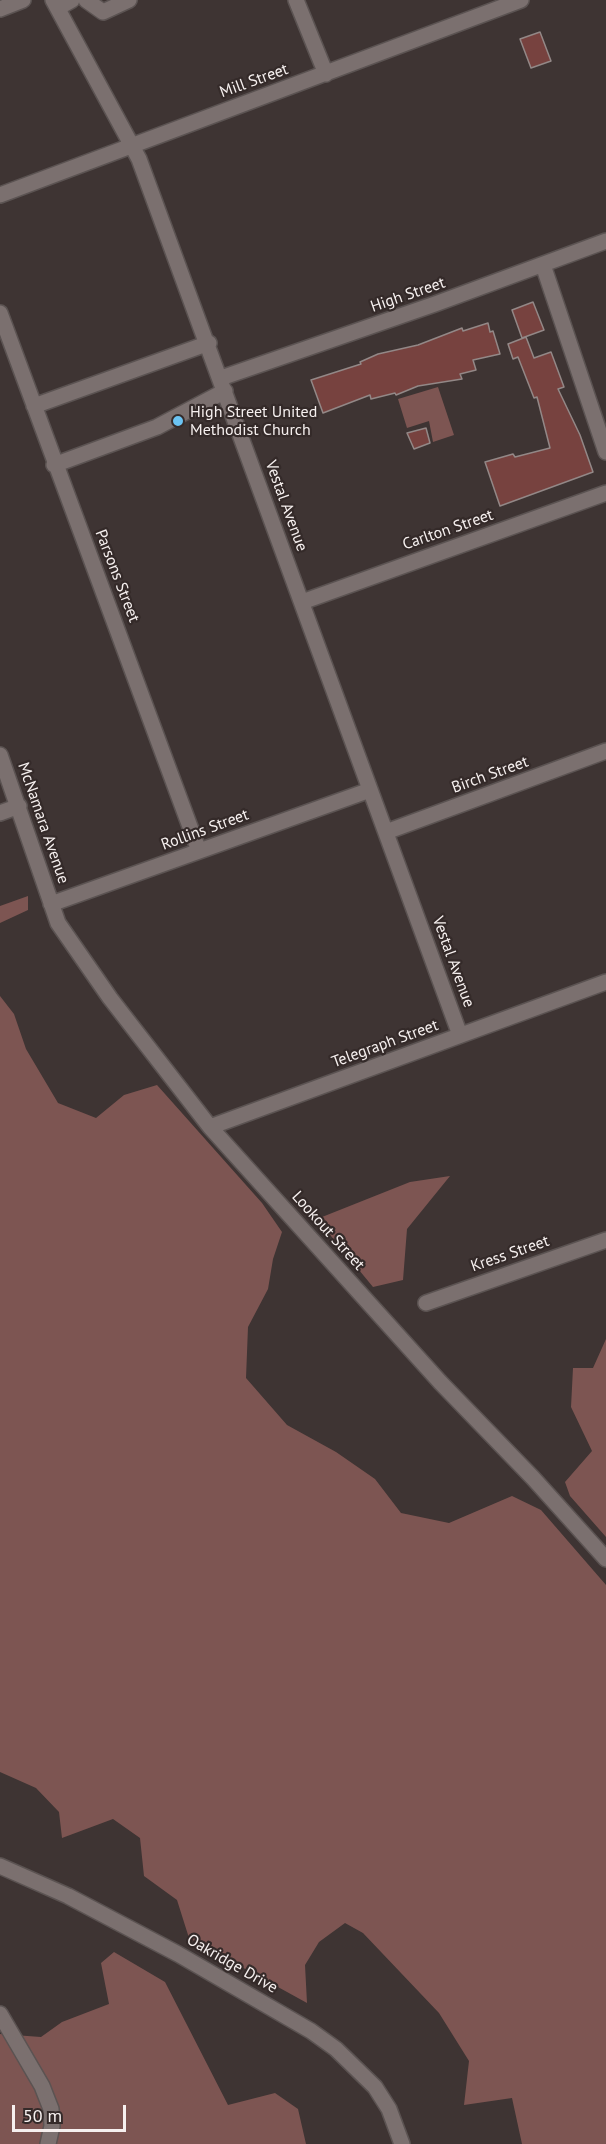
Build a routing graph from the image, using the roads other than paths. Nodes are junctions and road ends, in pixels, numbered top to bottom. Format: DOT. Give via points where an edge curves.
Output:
graph roads {
  1 [pos="23,0"];
  2 [pos="72,0"];
  3 [pos="86,0"];
  4 [pos="129,0"];
  5 [pos="296,0"];
  6 [pos="521,0"];
  7 [pos="56,4"];
  8 [pos="0,9"];
  9 [pos="326,74"];
  10 [pos="132,145"];
  11 [pos="0,195"];
  12 [pos="606,241"];
  13 [pos="543,266"];
  14 [pos="0,313"];
  15 [pos="209,343"];
  16 [pos="223,385"];
  17 [pos="34,406"];
  18 [pos="606,452"];
  19 [pos="54,465"];
  20 [pos="606,494"];
  21 [pos="302,602"];
  22 [pos="606,751"];
  23 [pos="0,755"];
  24 [pos="370,790"];
  25 [pos="19,807"];
  26 [pos="0,813"];
  27 [pos="386,832"];
  28 [pos="199,851"];
  29 [pos="51,904"];
  30 [pos="606,982"];
  31 [pos="460,1035"];
  32 [pos="210,1127"];
  33 [pos="606,1240"];
  34 [pos="426,1304"];
  35 [pos="606,1559"];
  36 [pos="0,1866"];
  37 [pos="0,2014"];
  38 [pos="48,2144"];
  39 [pos="402,2144"];
  1 -- 8 [label="street"];
  2 -- 7 [label="street"];
  3 -- 4 [label="street" via="103,12"];
  5 -- 9 [label="street"];
  6 -- 9 [label="street, Mill Street"];
  7 -- 10 [label="street, Vestal Avenue"];
  9 -- 10 [label="street, Mill Street"];
  10 -- 11 [label="street, Mill Street"];
  10 -- 15 [label="street, Vestal Avenue"];
  12 -- 13 [label="street, High Street"];
  13 -- 16 [label="street, High Street"];
  13 -- 18 [label="street"];
  14 -- 17 [label="street, Parsons Street"];
  15 -- 16 [label="street, Vestal Avenue"];
  15 -- 17 [label="street"];
  16 -- 19 [label="street, High Street" via="158,427"];
  16 -- 21 [label="street, Vestal Avenue"];
  17 -- 19 [label="street, Parsons Street"];
  19 -- 28 [label="street, Parsons Street"];
  20 -- 21 [label="street, Carlton Street"];
  21 -- 24 [label="street, Vestal Avenue"];
  22 -- 27 [label="street, Birch Street"];
  23 -- 25 [label="street, McNamara Avenue"];
  24 -- 27 [label="street, Vestal Avenue"];
  24 -- 28 [label="street, Rollins Street"];
  25 -- 26 [label="street"];
  25 -- 29 [label="street, McNamara Avenue"];
  27 -- 31 [label="street, Vestal Avenue"];
  28 -- 29 [label="street, Rollins Street"];
  29 -- 32 [label="street, Lookout Street" via="58,923 110,998"];
  30 -- 31 [label="street, Telegraph Street"];
  31 -- 32 [label="street, Telegraph Street"];
  32 -- 35 [label="street, Lookout Street"];
  33 -- 34 [label="street, Kress Street"];
  36 -- 39 [label="street, Oakridge Drive" via="178,1953 319,2037 375,2087 389,2109"];
  37 -- 38 [label="street" via="51,2109"];
}
